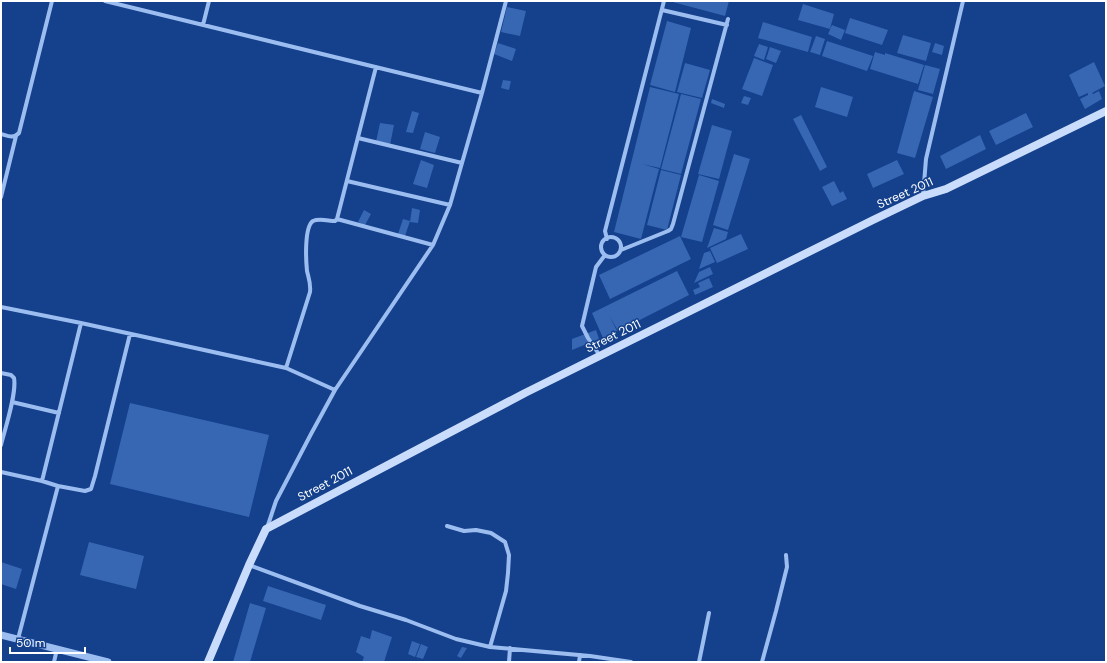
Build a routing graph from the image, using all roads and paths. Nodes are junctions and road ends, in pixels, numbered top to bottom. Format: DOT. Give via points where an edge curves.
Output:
graph roads {
  1 [pos="52,1"];
  2 [pos="105,1"];
  3 [pos="209,1"];
  4 [pos="506,1"];
  5 [pos="664,1"];
  6 [pos="963,1"];
  7 [pos="115,2"];
  8 [pos="662,10"];
  9 [pos="728,19"];
  10 [pos="203,25"];
  11 [pos="727,25"];
  12 [pos="376,67"];
  13 [pos="482,93"];
  14 [pos="1106,111"];
  15 [pos="1,134"];
  16 [pos="16,136"];
  17 [pos="358,138"];
  18 [pos="462,163"];
  19 [pos="347,181"];
  20 [pos="924,196"];
  21 [pos="1,197"];
  22 [pos="450,205"];
  23 [pos="338,219"];
  24 [pos="607,239"];
  25 [pos="434,245"];
  26 [pos="621,250"];
  27 [pos="605,255"];
  28 [pos="1,307"];
  29 [pos="81,323"];
  30 [pos="130,334"];
  31 [pos="600,356"];
  32 [pos="286,368"];
  33 [pos="1,373"];
  34 [pos="335,390"];
  35 [pos="12,402"];
  36 [pos="59,413"];
  37 [pos="1,445"];
  38 [pos="1,472"];
  39 [pos="42,481"];
  40 [pos="58,486"];
  41 [pos="447,526"];
  42 [pos="266,528"];
  43 [pos="786,555"];
  44 [pos="249,565"];
  45 [pos="709,614"];
  46 [pos="1,635"];
  47 [pos="18,639"];
  48 [pos="490,647"];
  49 [pos="510,648"];
  50 [pos="57,649"];
  51 [pos="580,655"];
  52 [pos="54,662"];
  53 [pos="108,662"];
  54 [pos="208,662"];
  55 [pos="509,662"];
  56 [pos="579,662"];
  57 [pos="631,662"];
  58 [pos="699,662"];
  59 [pos="762,662"];
  1 -- 16 [label="street" via="19,133"];
  2 -- 7 [label="street"];
  3 -- 10 [label="street"];
  4 -- 13 [label="street"];
  5 -- 8 [label="street"];
  6 -- 20 [label="street" via="926,159"];
  7 -- 10 [label="street"];
  8 -- 11 [label="street"];
  8 -- 24 [label="street" via="605,231"];
  9 -- 11 [label="street"];
  10 -- 12 [label="street"];
  11 -- 26 [label="street" via="674,224 668,231"];
  12 -- 13 [label="street"];
  12 -- 17 [label="street"];
  13 -- 18 [label="street"];
  14 -- 20 [label="main road, Street 2011" via="946,189"];
  15 -- 16 [label="street"];
  16 -- 21 [label="street"];
  17 -- 18 [label="street"];
  17 -- 19 [label="street"];
  18 -- 22 [label="street"];
  19 -- 22 [label="street"];
  19 -- 23 [label="street"];
  20 -- 31 [label="main road, Street 2011"];
  22 -- 25 [label="street"];
  23 -- 25 [label="street"];
  23 -- 32 [label="street" via="314,221 310,225 306,257 310,292"];
  24 -- 26 [label="street" via="619,241"];
  24 -- 27 [label="street" via="601,247"];
  25 -- 34 [label="street"];
  26 -- 27 [label="street" via="614,257"];
  27 -- 31 [label="street" via="596,267 582,326"];
  28 -- 29 [label="street"];
  29 -- 30 [label="street"];
  29 -- 36 [label="street"];
  30 -- 32 [label="street"];
  30 -- 40 [label="street" via="90,489 85,491"];
  31 -- 42 [label="main road, Street 2011"];
  32 -- 34 [label="street"];
  33 -- 35 [label="street" via="14,378"];
  34 -- 42 [label="street" via="276,501"];
  35 -- 36 [label="street"];
  35 -- 37 [label="street"];
  36 -- 39 [label="street"];
  38 -- 39 [label="street"];
  39 -- 40 [label="street"];
  40 -- 47 [label="street"];
  41 -- 48 [label="street" via="464,531 491,532 505,542 509,554 506,591"];
  42 -- 44 [label="main road"];
  43 -- 59 [label="street" via="787,567"];
  44 -- 48 [label="street" via="456,639"];
  44 -- 54 [label="main road"];
  45 -- 58 [label="street"];
  46 -- 47 [label="street"];
  47 -- 50 [label="street"];
  48 -- 49 [label="street"];
  49 -- 51 [label="street"];
  49 -- 55 [label="street"];
  50 -- 52 [label="street"];
  50 -- 53 [label="street"];
  51 -- 56 [label="street"];
  51 -- 57 [label="street"];
}
